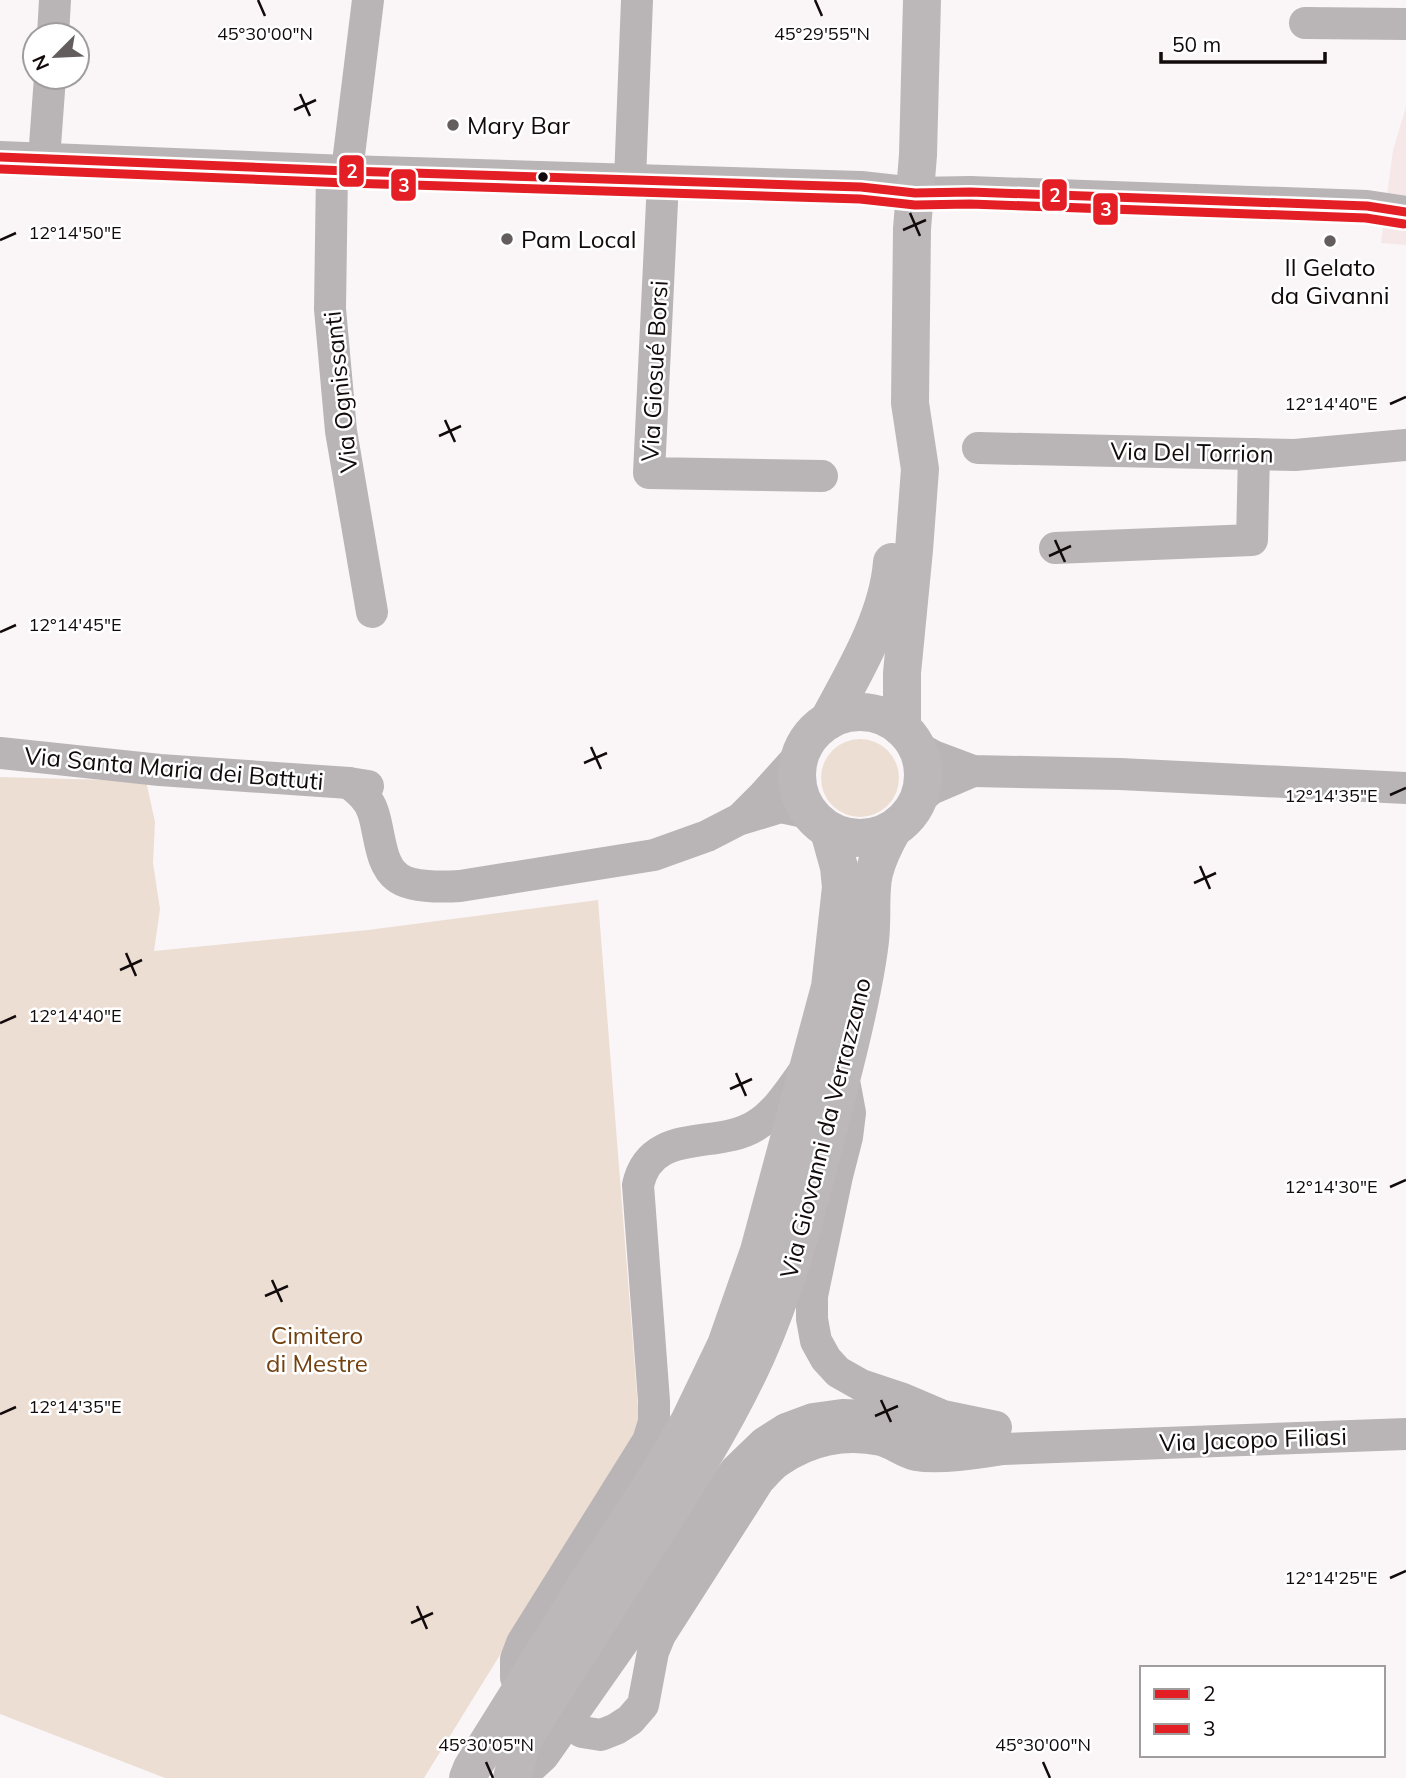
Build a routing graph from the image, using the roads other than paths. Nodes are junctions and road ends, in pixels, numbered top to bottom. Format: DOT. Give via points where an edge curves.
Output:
graph roads {
  1 [pos="55,0"];
  2 [pos="368,0"];
  3 [pos="637,0"];
  4 [pos="922,0"];
  5 [pos="53,21"];
  6 [pos="1305,23"];
  7 [pos="1406,24"];
  8 [pos="49,91"];
  9 [pos="0,157"];
  10 [pos="44,159"];
  11 [pos="340,171"];
  12 [pos="629,180"];
  13 [pos="663,181"];
  14 [pos="915,193"];
  15 [pos="1406,212"];
  16 [pos="910,403"];
  17 [pos="1406,445"];
  18 [pos="978,448"];
  19 [pos="1254,454"];
  20 [pos="822,476"];
  21 [pos="1055,548"];
  22 [pos="372,612"];
  23 [pos="828,721"];
  24 [pos="909,737"];
  25 [pos="0,753"];
  26 [pos="800,755"];
  27 [pos="973,771"];
  28 [pos="1406,788"];
  29 [pos="918,800"];
  30 [pos="738,820"];
  31 [pos="819,822"];
  32 [pos="893,829"];
  33 [pos="826,1068"];
  34 [pos="1406,1434"];
  35 [pos="1101,1445"];
  36 [pos="1002,1449"];
  37 [pos="610,1605"];
  38 [pos="469,1775"];
  39 [pos="512,1778"];
  40 [pos="519,1778"];
  1 -- 5 [label="street"];
  2 -- 11 [label="street, Via Ognissanti"];
  3 -- 12 [label="street"];
  4 -- 14 [label="main road"];
  6 -- 7 [label="street"];
  8 -- 10 [label="street"];
  9 -- 10 [label="street"];
  10 -- 11 [label="street"];
  11 -- 12 [label="street"];
  11 -- 22 [label="street, Via Ognissanti" via="330,309 341,431"];
  12 -- 13 [label="street"];
  13 -- 14 [label="street"];
  13 -- 20 [label="street, Via Giosué Borsi" via="649,473"];
  14 -- 15 [label="street" via="1367,206"];
  14 -- 16 [label="main road"];
  16 -- 23 [label="main road" via="898,468 892,568 885,598 860,662"];
  16 -- 24 [label="main road" via="920,469 902,673"];
  17 -- 19 [label="street, Via Del Torrion"];
  18 -- 19 [label="street, Via Del Torrion"];
  19 -- 21 [label="street" via="1252,540"];
  23 -- 24 [label="main road" via="866,712 885,718"];
  23 -- 26 [label="main road" via="806,742"];
  24 -- 27 [label="street" via="933,756"];
  24 -- 29 [label="main road" via="922,765"];
  25 -- 30 [label="street, Via Santa Maria dei Battuti" via="375,787 392,809 404,860 417,885 438,887 654,855"];
  26 -- 30 [label="street"];
  26 -- 31 [label="main road" via="799,794"];
  27 -- 28 [label="street"];
  27 -- 29 [label="street" via="930,789"];
  29 -- 32 [label="main road" via="908,817"];
  30 -- 31 [label="street" via="780,807"];
  31 -- 32 [label="main road" via="845,837 861,839"];
  31 -- 33 [label="main road, Via Giovanni da Verrazzano" via="839,867 841,887"];
  32 -- 33 [label="main road, Via Giovanni da Verrazzano" via="873,874 866,964"];
  33 -- 35 [label="street" via="850,1114 812,1296 816,1341 826,1359 861,1385 943,1416"];
  33 -- 36 [label="street" via="758,1125 736,1135 665,1148 641,1172 638,1185 654,1422 648,1441 522,1643 516,1678 523,1693 592,1735 630,1720 643,1705 660,1635 759,1480 777,1462 804,1446 831,1437 858,1437 883,1440 918,1455 968,1455"];
  33 -- 37 [label="main road, Via Giovanni da Verrazzano" via="726,1345 661,1471"];
  34 -- 35 [label="street, Via Jacopo Filiasi"];
  35 -- 36 [label="street"];
  36 -- 37 [label="street" via="942,1439 871,1416 813,1419 786,1429 736,1470 706,1511"];
  37 -- 38 [label="main road, Via Giovanni da Verrazzano, bridge" via="500,1726"];
  37 -- 39 [label="main road, Via Giovanni da Verrazzano, bridge" via="522,1740"];
  37 -- 40 [label="street, bridge" via="543,1756"];
}
